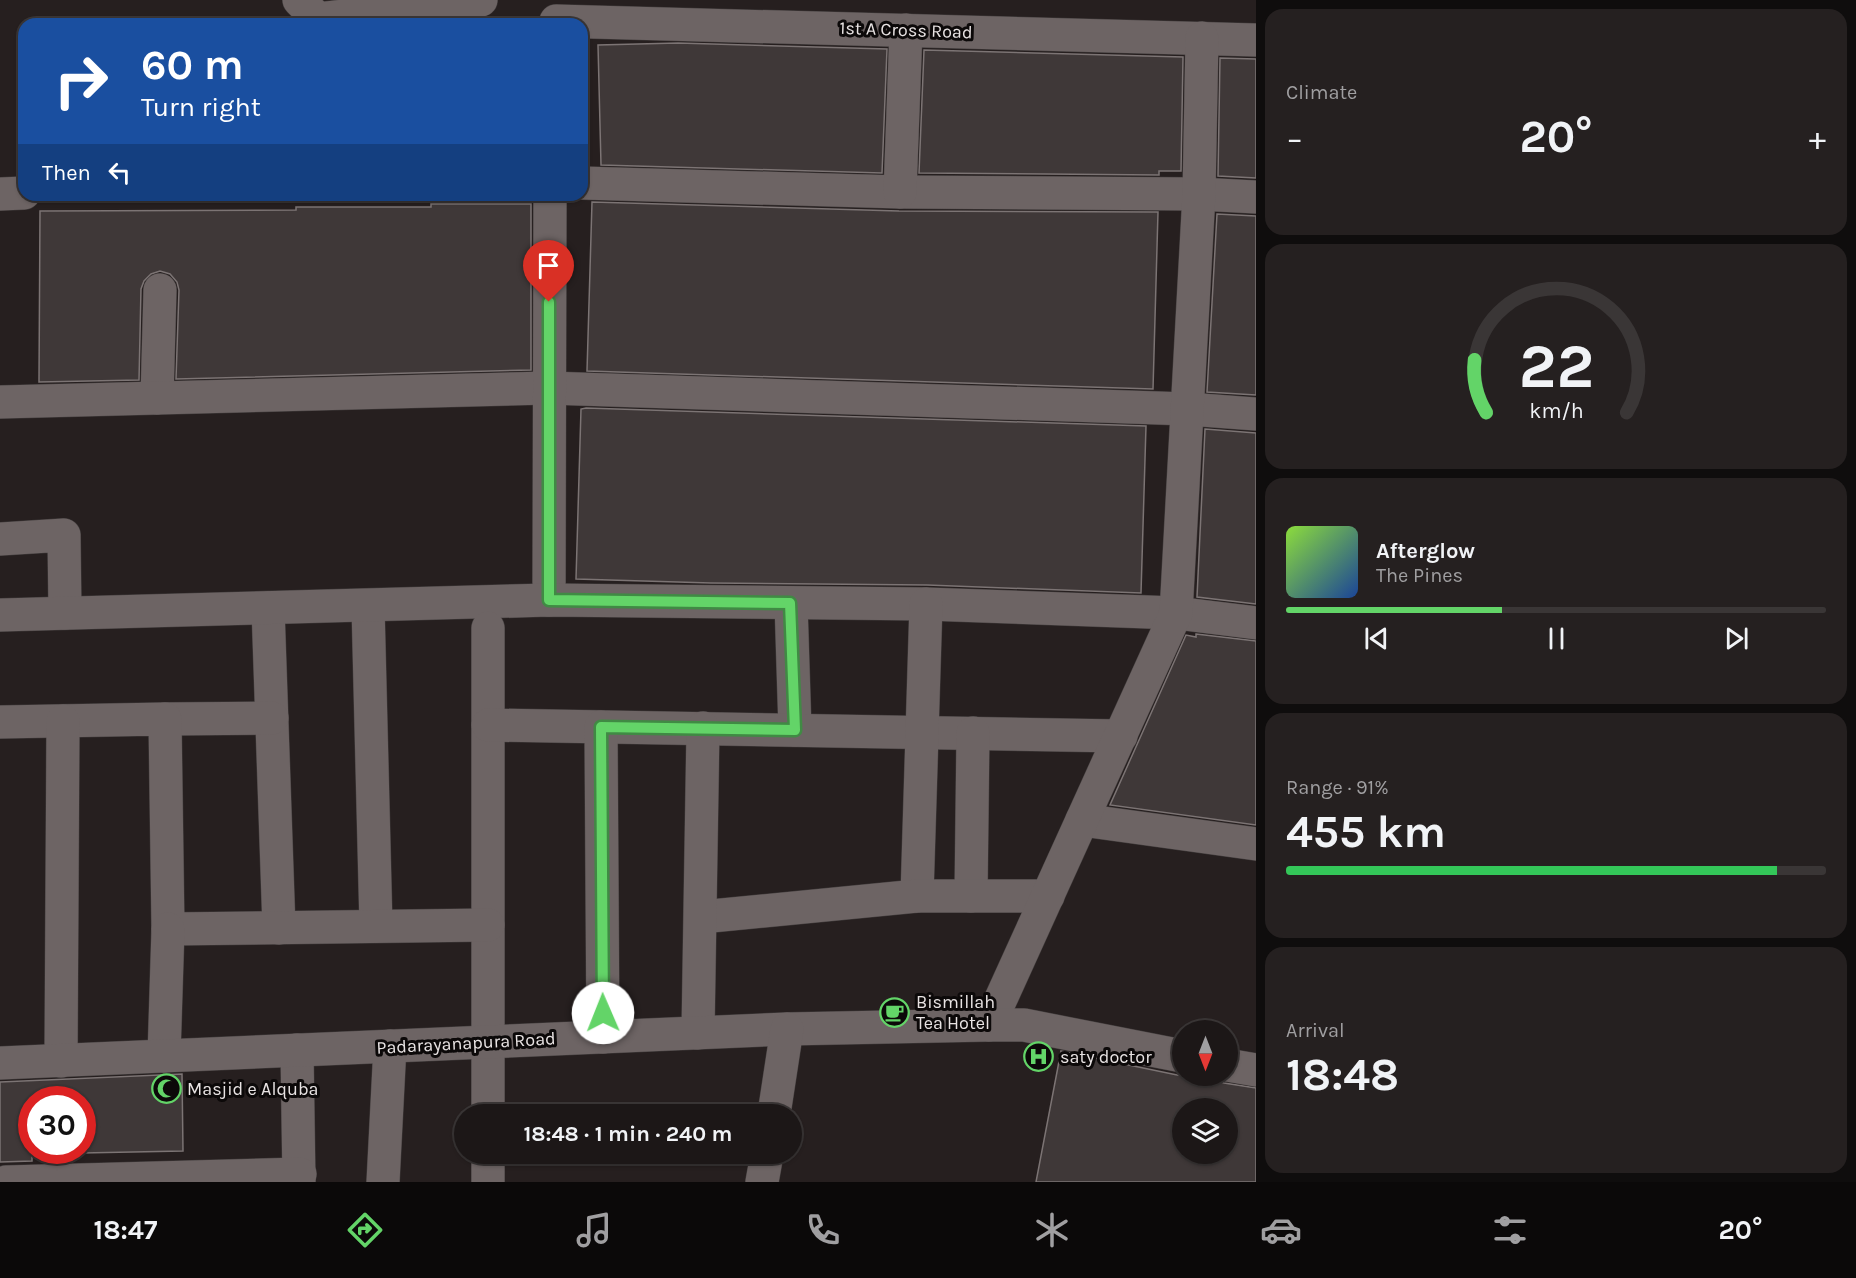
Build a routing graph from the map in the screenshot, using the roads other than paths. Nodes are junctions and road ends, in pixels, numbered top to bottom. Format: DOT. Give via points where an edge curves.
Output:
graph roads {
  1 [pos="299,0"];
  2 [pos="481,0"];
  3 [pos="556,15"];
  4 [pos="317,18"];
  5 [pos="327,18"];
  6 [pos="906,30"];
  7 [pos="1202,38"];
  8 [pos="1256,39"];
  9 [pos="588,183"];
  10 [pos="900,192"];
  11 [pos="18,193"];
  12 [pos="0,194"];
  13 [pos="1199,194"];
  14 [pos="1256,197"];
  15 [pos="550,201"];
  16 [pos="160,290"];
  17 [pos="548,388"];
  18 [pos="157,398"];
  19 [pos="0,402"];
  20 [pos="1188,409"];
  21 [pos="1256,414"];
  22 [pos="0,539"];
  23 [pos="549,600"];
  24 [pos="790,603"];
  25 [pos="926,604"];
  26 [pos="368,606"];
  27 [pos="268,608"];
  28 [pos="65,613"];
  29 [pos="1176,613"];
  30 [pos="0,615"];
  31 [pos="1256,623"];
  32 [pos="488,628"];
  33 [pos="272,718"];
  34 [pos="165,719"];
  35 [pos="63,721"];
  36 [pos="0,722"];
  37 [pos="488,725"];
  38 [pos="601,727"];
  39 [pos="703,729"];
  40 [pos="795,730"];
  41 [pos="922,732"];
  42 [pos="973,733"];
  43 [pos="1120,736"];
  44 [pos="1082,820"];
  45 [pos="1256,844"];
  46 [pos="917,896"];
  47 [pos="971,896"];
  48 [pos="1048,896"];
  49 [pos="701,917"];
  50 [pos="488,925"];
  51 [pos="376,926"];
  52 [pos="279,928"];
  53 [pos="168,929"];
  54 [pos="989,1025"];
  55 [pos="787,1029"];
  56 [pos="698,1033"];
  57 [pos="603,1036"];
  58 [pos="488,1041"];
  59 [pos="390,1046"];
  60 [pos="297,1050"];
  61 [pos="1172,1054"];
  62 [pos="164,1056"];
  63 [pos="61,1061"];
  64 [pos="0,1063"];
  65 [pos="1238,1067"];
  66 [pos="1256,1070"];
  67 [pos="488,1104"];
  68 [pos="776,1104"];
  69 [pos="488,1164"];
  70 [pos="765,1164"];
  71 [pos="299,1178"];
  72 [pos="6,1182"];
  73 [pos="384,1182"];
  74 [pos="488,1182"];
  75 [pos="762,1182"];
  1 -- 4 [label="street"];
  2 -- 5 [label="street"];
  3 -- 6 [label="street, 1st A Cross Road"];
  6 -- 7 [label="street, 1st A Cross Road"];
  6 -- 10 [label="street"];
  7 -- 8 [label="street, 1st A Cross Road"];
  7 -- 13 [label="street"];
  9 -- 10 [label="street"];
  10 -- 13 [label="street"];
  11 -- 12 [label="street"];
  13 -- 14 [label="street"];
  13 -- 20 [label="street"];
  15 -- 17 [label="street"];
  16 -- 18 [label="street"];
  17 -- 18 [label="street"];
  17 -- 20 [label="street"];
  17 -- 23 [label="street"];
  18 -- 19 [label="street"];
  20 -- 21 [label="street"];
  20 -- 29 [label="street"];
  22 -- 28 [label="street" via="64,535"];
  23 -- 24 [label="street"];
  23 -- 26 [label="street"];
  24 -- 25 [label="street"];
  24 -- 40 [label="street"];
  25 -- 29 [label="street"];
  25 -- 41 [label="street"];
  26 -- 27 [label="street"];
  26 -- 51 [label="street"];
  27 -- 28 [label="street"];
  27 -- 33 [label="street"];
  28 -- 30 [label="street"];
  29 -- 31 [label="street"];
  29 -- 43 [label="street"];
  32 -- 37 [label="street"];
  33 -- 34 [label="street"];
  33 -- 52 [label="street"];
  34 -- 35 [label="street"];
  34 -- 53 [label="street"];
  35 -- 36 [label="street"];
  35 -- 63 [label="street"];
  37 -- 38 [label="street"];
  37 -- 50 [label="street"];
  38 -- 39 [label="street"];
  38 -- 57 [label="street"];
  39 -- 40 [label="street"];
  39 -- 49 [label="street"];
  40 -- 41 [label="street"];
  41 -- 42 [label="street"];
  41 -- 46 [label="street"];
  42 -- 43 [label="street"];
  42 -- 47 [label="street"];
  43 -- 44 [label="street"];
  44 -- 45 [label="street"];
  44 -- 48 [label="street"];
  46 -- 47 [label="street"];
  46 -- 49 [label="street"];
  47 -- 48 [label="street"];
  48 -- 54 [label="street"];
  49 -- 56 [label="street"];
  50 -- 51 [label="street"];
  50 -- 58 [label="street"];
  51 -- 52 [label="street"];
  52 -- 53 [label="street"];
  53 -- 62 [label="street"];
  54 -- 55 [label="street, Padarayanapura Road"];
  54 -- 61 [label="street, Padarayanapura Road" via="1024,1025"];
  55 -- 56 [label="street, Padarayanapura Road"];
  55 -- 68 [label="street"];
  56 -- 57 [label="street, Padarayanapura Road"];
  57 -- 58 [label="street, Padarayanapura Road"];
  58 -- 59 [label="street, Padarayanapura Road"];
  58 -- 67 [label="street"];
  59 -- 60 [label="street, Padarayanapura Road"];
  59 -- 73 [label="street"];
  60 -- 62 [label="street, Padarayanapura Road"];
  60 -- 71 [label="street"];
  62 -- 63 [label="street, Padarayanapura Road"];
  63 -- 64 [label="street, Padarayanapura Road"];
  65 -- 66 [label="street"];
  69 -- 74 [label="street"];
  70 -- 75 [label="street"];
  71 -- 72 [label="street"];
}
